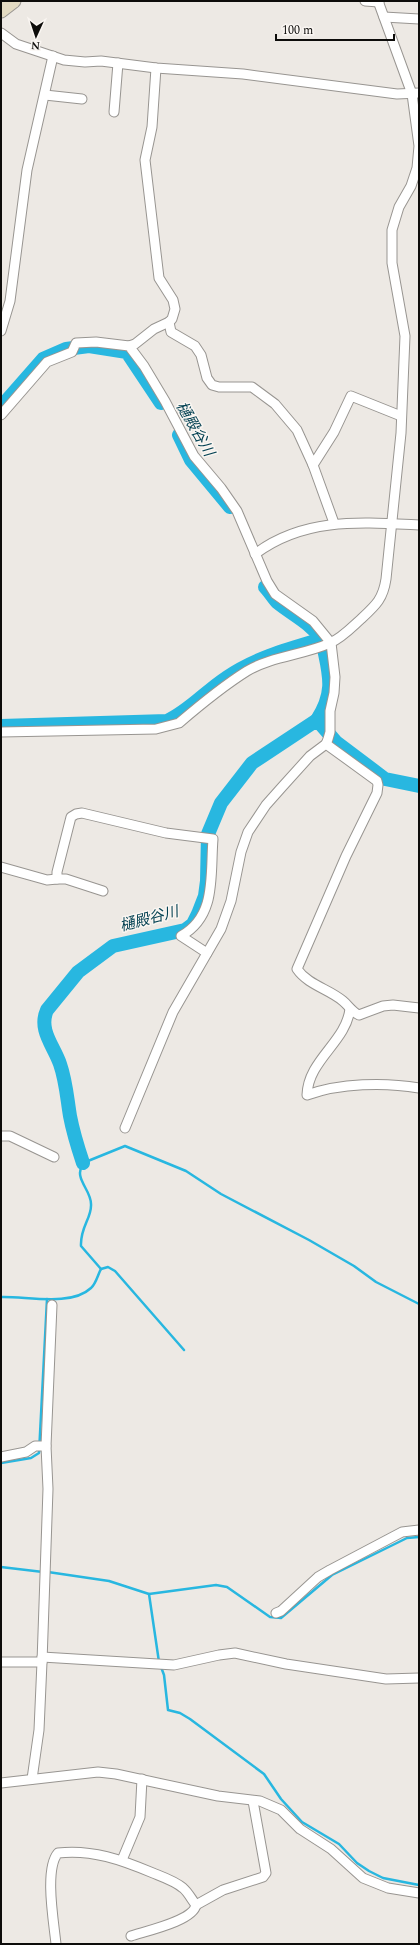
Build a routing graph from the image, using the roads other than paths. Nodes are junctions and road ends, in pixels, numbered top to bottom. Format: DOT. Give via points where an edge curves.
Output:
graph roads {
  1 [pos="14,1"];
  2 [pos="365,1"];
  3 [pos="378,2"];
  4 [pos="1,12"];
  5 [pos="384,17"];
  6 [pos="419,19"];
  7 [pos="1,33"];
  8 [pos="53,56"];
  9 [pos="118,63"];
  10 [pos="156,68"];
  11 [pos="415,94"];
  12 [pos="45,95"];
  13 [pos="82,99"];
  14 [pos="114,112"];
  15 [pos="415,187"];
  16 [pos="169,326"];
  17 [pos="1,331"];
  18 [pos="130,349"];
  19 [pos="1,415"];
  20 [pos="401,416"];
  21 [pos="313,465"];
  22 [pos="334,523"];
  23 [pos="391,524"];
  24 [pos="419,525"];
  25 [pos="255,554"];
  26 [pos="325,645"];
  27 [pos="1,732"];
  28 [pos="328,739"];
  29 [pos="1,867"];
  30 [pos="57,879"];
  31 [pos="103,891"];
  32 [pos="207,953"];
  33 [pos="419,1008"];
  34 [pos="350,1010"];
  35 [pos="419,1088"];
  36 [pos="124,1128"];
  37 [pos="1,1136"];
  38 [pos="54,1157"];
  39 [pos="52,1305"];
  40 [pos="41,1446"];
  41 [pos="1,1456"];
  42 [pos="419,1530"];
  43 [pos="276,1613"];
  44 [pos="42,1660"];
  45 [pos="1,1662"];
  46 [pos="419,1678"];
  47 [pos="32,1779"];
  48 [pos="142,1779"];
  49 [pos="1,1783"];
  50 [pos="253,1801"];
  51 [pos="122,1860"];
  52 [pos="419,1893"];
  53 [pos="196,1905"];
  54 [pos="131,1936"];
  55 [pos="56,1944"];
  1 -- 4 [label="main road"];
  2 -- 3 [label="street"];
  3 -- 5 [label="street"];
  5 -- 6 [label="street"];
  5 -- 11 [label="street"];
  7 -- 8 [label="street" via="16,44"];
  8 -- 9 [label="street" via="85,62"];
  8 -- 12 [label="street"];
  9 -- 10 [label="street"];
  9 -- 14 [label="street"];
  10 -- 11 [label="street" via="243,74 355,90"];
  10 -- 16 [label="street" via="152,128 145,160 159,278 173,300 175,309"];
  11 -- 15 [label="street" via="418,146"];
  12 -- 13 [label="street"];
  12 -- 17 [label="street" via="27,170 10,301"];
  15 -- 20 [label="street" via="399,207 392,230 391,248 405,336"];
  16 -- 18 [label="street" via="154,329"];
  16 -- 21 [label="street" via="195,346 212,385 252,387 275,404 297,430"];
  18 -- 19 [label="street" via="96,342 81,342 69,354 47,362"];
  18 -- 25 [label="street" via="162,395 194,456 237,511"];
  20 -- 21 [label="street" via="351,396 334,432"];
  20 -- 23 [label="street"];
  21 -- 22 [label="street"];
  22 -- 23 [label="street"];
  22 -- 25 [label="street" via="292,532"];
  23 -- 24 [label="street"];
  23 -- 26 [label="street" via="384,592 373,608 344,634"];
  25 -- 26 [label="street" via="275,594 313,621"];
  26 -- 27 [label="street" via="247,671 179,723 169,727 119,731"];
  26 -- 28 [label="street" via="334,676"];
  28 -- 32 [label="street" via="266,805 248,832 221,929"];
  28 -- 34 [label="street" via="377,781 377,793 346,856 297,969 302,976 344,1001"];
  29 -- 30 [label="street" via="47,880"];
  30 -- 31 [label="street" via="66,879"];
  30 -- 32 [label="street" via="72,817 76,814 82,813 166,833 213,839 208,901 199,922 181,936"];
  32 -- 36 [label="street" via="173,1012"];
  33 -- 34 [label="street" via="383,1006 359,1015"];
  34 -- 35 [label="street" via="349,1021 320,1059 311,1077 307,1096 338,1087 393,1084"];
  37 -- 38 [label="street" via="10,1136"];
  39 -- 40 [label="street"];
  40 -- 41 [label="street" via="26,1452"];
  40 -- 44 [label="street" via="48,1489"];
  42 -- 43 [label="street" via="402,1532 330,1570"];
  44 -- 45 [label="street"];
  44 -- 46 [label="street" via="174,1666 220,1654 235,1653 286,1664 386,1679"];
  44 -- 47 [label="street" via="39,1730"];
  47 -- 48 [label="street" via="98,1772"];
  47 -- 49 [label="street"];
  48 -- 50 [label="street"];
  48 -- 51 [label="street" via="140,1817"];
  50 -- 52 [label="street" via="270,1804 281,1810 300,1829 331,1849 363,1878 388,1888"];
  50 -- 53 [label="street" via="265,1866 264,1877 223,1890"];
  51 -- 53 [label="street" via="183,1888"];
  51 -- 55 [label="street" via="83,1852 58,1853 54,1858 52,1894"];
  53 -- 54 [label="street" via="192,1913 168,1925"];
}
